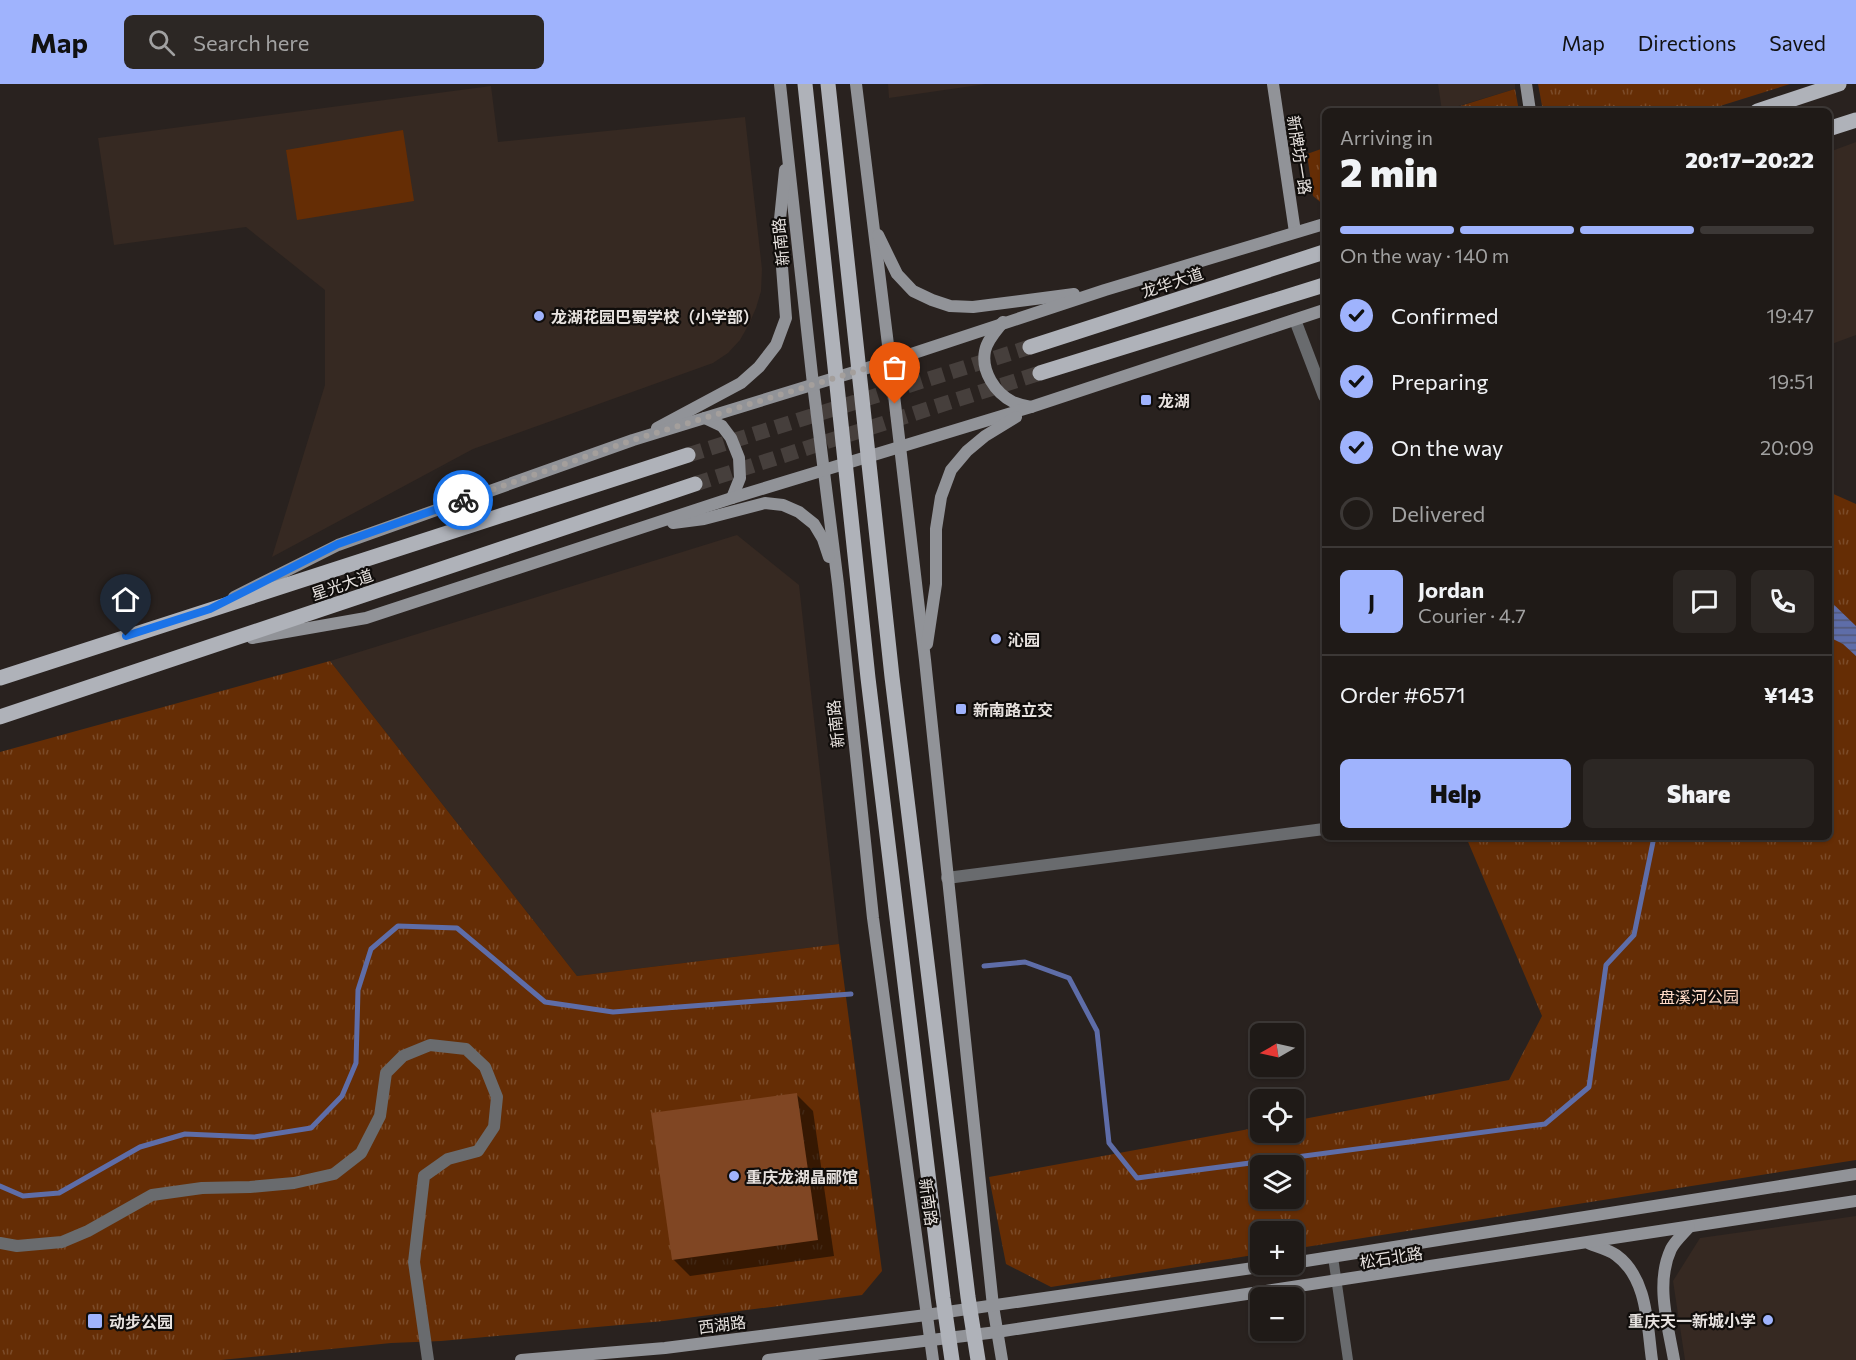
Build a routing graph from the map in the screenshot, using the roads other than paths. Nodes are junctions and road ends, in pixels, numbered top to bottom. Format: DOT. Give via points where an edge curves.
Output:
graph roads {
  1 [pos="780,84"];
  2 [pos="805,84"];
  3 [pos="828,84"];
  4 [pos="856,84"];
  5 [pos="1273,84"];
  6 [pos="1526,84"];
  7 [pos="1839,84"];
  8 [pos="1530,108"];
  9 [pos="1765,108"];
  10 [pos="1856,120"];
  11 [pos="1832,128"];
  12 [pos="787,144"];
  13 [pos="873,223"];
  14 [pos="1322,225"];
  15 [pos="1295,232"];
  16 [pos="1322,253"];
  17 [pos="1322,286"];
  18 [pos="1105,290"];
  19 [pos="1322,311"];
  20 [pos="1295,320"];
  21 [pos="1003,322"];
  22 [pos="1030,347"];
  23 [pos="890,361"];
  24 [pos="1040,373"];
  25 [pos="813,384"];
  26 [pos="1322,391"];
  27 [pos="1031,407"];
  28 [pos="705,418"];
  29 [pos="633,440"];
  30 [pos="900,448"];
  31 [pos="688,455"];
  32 [pos="824,469"];
  33 [pos="695,484"];
  34 [pos="732,498"];
  35 [pos="645,527"];
  36 [pos="838,584"];
  37 [pos="210,609"];
  38 [pos="221,644"];
  39 [pos="925,660"];
  40 [pos="0,678"];
  41 [pos="0,717"];
  42 [pos="1322,829"];
  43 [pos="947,878"];
  44 [pos="1856,1174"];
  45 [pos="1856,1202"];
  46 [pos="1689,1227"];
  47 [pos="0,1243"];
  48 [pos="1589,1243"];
  49 [pos="1333,1257"];
  50 [pos="1304,1261"];
  51 [pos="1250,1269"];
  52 [pos="1337,1282"];
  53 [pos="993,1306"];
  54 [pos="926,1315"];
  55 [pos="997,1332"];
  56 [pos="930,1340"];
  57 [pos="428,1360"];
  58 [pos="521,1360"];
  59 [pos="768,1360"];
  60 [pos="933,1360"];
  61 [pos="952,1360"];
  62 [pos="978,1360"];
  63 [pos="1002,1360"];
  64 [pos="1348,1360"];
  65 [pos="1652,1360"];
  66 [pos="1674,1360"];
  1 -- 12 [label="street, 新南路"];
  2 -- 61 [label="main road, 新南路, bridge" via="869,690"];
  3 -- 62 [label="main road, 新南路, bridge" via="892,677"];
  4 -- 13 [label="street"];
  5 -- 15 [label="street, 新牌坊一路"];
  6 -- 8 [label="street"];
  7 -- 9 [label="main road"];
  10 -- 11 [label="main road"];
  12 -- 25 [label="street, 新南路"];
  12 -- 29 [label="street" via="779,229 786,318 776,345 741,383"];
  13 -- 18 [label="street" via="897,274 912,291 950,306 973,307"];
  13 -- 23 [label="street"];
  14 -- 15 [label="street"];
  15 -- 18 [label="street"];
  16 -- 22 [label="main road, 龙华大道"];
  17 -- 24 [label="main road"];
  18 -- 21 [label="street"];
  19 -- 20 [label="street"];
  20 -- 26 [label="street"];
  20 -- 27 [label="street"];
  21 -- 23 [label="street"];
  21 -- 27 [label="street" via="985,350 989,379 1013,402"];
  23 -- 25 [label="street"];
  23 -- 30 [label="street"];
  25 -- 28 [label="street"];
  25 -- 32 [label="street, 新南路"];
  27 -- 30 [label="street"];
  27 -- 39 [label="street" via="985,436 951,470 941,497 936,529 936,584"];
  28 -- 29 [label="street"];
  28 -- 34 [label="street" via="722,426 739,458 740,478"];
  29 -- 37 [label="street" via="338,544"];
  30 -- 32 [label="street"];
  30 -- 39 [label="street"];
  31 -- 37 [label="main road, 星光大道"];
  32 -- 34 [label="street"];
  32 -- 36 [label="street, 新南路"];
  33 -- 38 [label="main road, 星光大道"];
  34 -- 35 [label="street"];
  35 -- 36 [label="street" via="704,519 765,503 783,505 814,524"];
  35 -- 38 [label="street" via="366,618"];
  36 -- 54 [label="street, 新南路" via="873,918"];
  37 -- 40 [label="main road, 星光大道"];
  38 -- 41 [label="main road, 星光大道"];
  39 -- 43 [label="street"];
  42 -- 43 [label="street"];
  43 -- 53 [label="street"];
  44 -- 49 [label="street, 松石北路"];
  45 -- 46 [label="street, 松石北路"];
  46 -- 48 [label="street, 松石北路"];
  46 -- 66 [label="street" via="1672,1248 1665,1267 1663,1289"];
  47 -- 57 [label="street" via="17,1246 62,1242 152,1196 202,1188 294,1184 334,1174 361,1153 380,1116 386,1073 403,1056 430,1045 466,1049 485,1067 497,1097 494,1126 478,1151 448,1159 424,1176 414,1262"];
  48 -- 52 [label="street, 松石北路"];
  48 -- 65 [label="street" via="1616,1255 1631,1270 1642,1292"];
  49 -- 50 [label="street, 松石北路"];
  49 -- 52 [label="lane"];
  51 -- 53 [label="street"];
  52 -- 55 [label="street, 松石北路"];
  52 -- 64 [label="lane"];
  53 -- 54 [label="street"];
  53 -- 55 [label="street"];
  54 -- 56 [label="street, 新南路"];
  54 -- 58 [label="street, 西湖路" via="665,1348"];
  55 -- 56 [label="street, 松石北路"];
  55 -- 63 [label="street"];
  56 -- 59 [label="street"];
  56 -- 60 [label="street, 新南路"];
}
